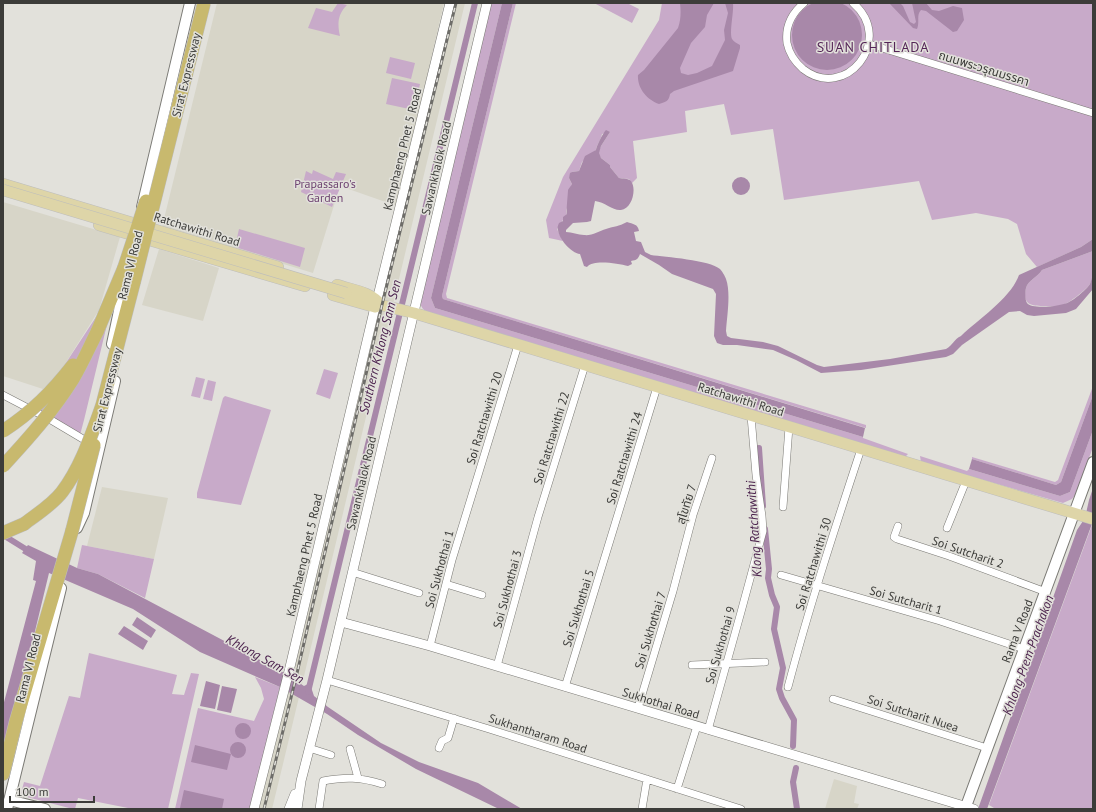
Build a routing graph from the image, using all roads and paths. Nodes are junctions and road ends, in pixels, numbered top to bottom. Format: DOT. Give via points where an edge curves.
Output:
graph roads {
  1 [pos="190,3"];
  2 [pos="196,3"];
  3 [pos="204,3"];
  4 [pos="210,3"];
  5 [pos="450,3"];
  6 [pos="487,3"];
  7 [pos="804,3"];
  8 [pos="853,3"];
  9 [pos="869,44"];
  10 [pos="177,57"];
  11 [pos="195,62"];
  12 [pos="186,98"];
  13 [pos="1093,113"];
  14 [pos="155,150"];
  15 [pos="3,184"];
  16 [pos="3,190"];
  17 [pos="3,195"];
  18 [pos="50,204"];
  19 [pos="138,224"];
  20 [pos="152,229"];
  21 [pos="134,235"];
  22 [pos="176,236"];
  23 [pos="149,240"];
  24 [pos="173,247"];
  25 [pos="376,302"];
  26 [pos="412,312"];
  27 [pos="96,332"];
  28 [pos="518,345"];
  29 [pos="585,365"];
  30 [pos="658,387"];
  31 [pos="4,398"];
  32 [pos="102,406"];
  33 [pos="751,416"];
  34 [pos="789,427"];
  35 [pos="3,431"];
  36 [pos="88,442"];
  37 [pos="861,449"];
  38 [pos="712,458"];
  39 [pos="1093,462"];
  40 [pos="3,466"];
  41 [pos="966,481"];
  42 [pos="471,498"];
  43 [pos="783,507"];
  44 [pos="538,517"];
  45 [pos="1084,517"];
  46 [pos="898,526"];
  47 [pos="947,528"];
  48 [pos="3,533"];
  49 [pos="75,534"];
  50 [pos="612,536"];
  51 [pos="682,557"];
  52 [pos="352,572"];
  53 [pos="781,575"];
  54 [pos="446,584"];
  55 [pos="818,586"];
  56 [pos="1046,592"];
  57 [pos="419,593"];
  58 [pos="482,595"];
  59 [pos="341,622"];
  60 [pos="430,646"];
  61 [pos="1024,649"];
  62 [pos="766,662"];
  63 [pos="726,664"];
  64 [pos="692,665"];
  65 [pos="497,666"];
  66 [pos="326,682"];
  67 [pos="565,687"];
  68 [pos="788,687"];
  69 [pos="832,699"];
  70 [pos="638,708"];
  71 [pos="454,718"];
  72 [pos="697,726"];
  73 [pos="708,730"];
  74 [pos="309,748"];
  75 [pos="439,748"];
  76 [pos="987,748"];
  77 [pos="350,749"];
  78 [pos="331,755"];
  79 [pos="3,774"];
  80 [pos="358,778"];
  81 [pos="647,780"];
  82 [pos="301,781"];
  83 [pos="382,784"];
  84 [pos="677,789"];
  85 [pos="8,804"];
  86 [pos="968,808"];
  87 [pos="45,809"];
  88 [pos="254,809"];
  89 [pos="289,809"];
  90 [pos="297,809"];
  91 [pos="319,809"];
  92 [pos="642,809"];
  93 [pos="741,809"];
  1 -- 10 [label="main road, Rama VI Road"];
  2 -- 27 [label="highway, Sirat Expressway, bridge" via="143,212 124,268"];
  3 -- 32 [label="highway, Sirat Expressway, bridge"];
  4 -- 11 [label="main road, Rama VI Road"];
  5 -- 25 [label="street, Kamphaeng Phet 5 Road"];
  6 -- 26 [label="street, Sawankhalok Road"];
  7 -- 9 [label="street" via="794,12 787,40 794,60 804,70 824,78 846,74 862,60"];
  8 -- 9 [label="street" via="866,20 870,34"];
  9 -- 13 [label="street, ถนนพระวรุณมรรคา"];
  10 -- 11 [label="main road"];
  10 -- 14 [label="main road, Rama VI Road"];
  11 -- 12 [label="main road, Rama VI Road"];
  12 -- 14 [label="main road"];
  12 -- 20 [label="main road, Rama VI Road"];
  14 -- 19 [label="main road, Rama VI Road"];
  15 -- 18 [label="main road, Ratchawithi Road"];
  16 -- 25 [label="main road, bridge"];
  17 -- 18 [label="main road, Ratchawithi Road"];
  18 -- 19 [label="main road, Ratchawithi Road"];
  18 -- 21 [label="main road, Ratchawithi Road"];
  19 -- 20 [label="main road, Ratchawithi Road"];
  19 -- 21 [label="main road, Rama VI Road"];
  20 -- 22 [label="main road, Ratchawithi Road"];
  20 -- 23 [label="main road, Rama VI Road"];
  21 -- 23 [label="main road, Ratchawithi Road"];
  21 -- 36 [label="main road, Rama VI Road"];
  22 -- 24 [label="main road" via="172,239"];
  22 -- 25 [label="main road, Ratchawithi Road" via="367,294"];
  23 -- 24 [label="main road, Ratchawithi Road"];
  23 -- 49 [label="main road, Rama VI Road" via="84,513"];
  24 -- 25 [label="main road, Ratchawithi Road"];
  25 -- 26 [label="main road, Ratchawithi Road"];
  25 -- 88 [label="street, Kamphaeng Phet 5 Road"];
  26 -- 28 [label="main road, Ratchawithi Road"];
  26 -- 52 [label="street, Sawankhalok Road"];
  27 -- 35 [label="highway, bridge" via="62,379 38,406"];
  27 -- 40 [label="highway, bridge" via="72,380 44,420"];
  28 -- 29 [label="main road, Ratchawithi Road"];
  28 -- 42 [label="street, Soi Ratchawithi 20"];
  29 -- 30 [label="main road, Ratchawithi Road"];
  29 -- 44 [label="street, Soi Ratchawithi 22"];
  30 -- 33 [label="main road, Ratchawithi Road"];
  30 -- 50 [label="street, Soi Ratchawithi 24"];
  31 -- 36 [label="street" via="51,420"];
  32 -- 48 [label="highway, bridge" via="79,464 61,493 24,524"];
  32 -- 79 [label="highway, Sirat Expressway, bridge" via="76,518 16,721"];
  33 -- 34 [label="main road, Ratchawithi Road"];
  33 -- 63 [label="street, Soi Sukhothai 9" via="763,532"];
  34 -- 37 [label="main road, Ratchawithi Road"];
  34 -- 43 [label="street"];
  36 -- 49 [label="main road, Rama VI Road" via="75,509"];
  37 -- 41 [label="main road, Ratchawithi Road"];
  37 -- 55 [label="street, Soi Ratchawithi 30"];
  38 -- 51 [label="street, สุโขทัย 7"];
  39 -- 45 [label="main road, Rama V Road"];
  41 -- 45 [label="main road, Ratchawithi Road"];
  41 -- 47 [label="street"];
  42 -- 54 [label="street, Soi Sukhothai 1"];
  44 -- 65 [label="street, Soi Sukhothai 3"];
  45 -- 56 [label="main road, Rama V Road"];
  46 -- 56 [label="street, Soi Sutcharit 2" via="894,537 897,540 949,556"];
  49 -- 85 [label="main road, Rama VI Road"];
  50 -- 67 [label="street, Soi Sukhothai 5"];
  51 -- 70 [label="street, Soi Sukhothai 7"];
  52 -- 57 [label="street"];
  52 -- 59 [label="street, Sawankhalok Road"];
  53 -- 55 [label="street, Soi Sutcharit 1"];
  54 -- 58 [label="street"];
  54 -- 60 [label="street, Soi Sukhothai 1"];
  55 -- 61 [label="street, Soi Sutcharit 1" via="940,621"];
  55 -- 68 [label="street, Soi Ratchawithi 30"];
  56 -- 61 [label="main road, Rama V Road"];
  59 -- 60 [label="street, Sukhothai Road"];
  59 -- 66 [label="street, Sawankhalok Road"];
  60 -- 65 [label="street, Sukhothai Road"];
  61 -- 76 [label="main road, Rama V Road"];
  62 -- 63 [label="street"];
  63 -- 64 [label="street"];
  63 -- 73 [label="street, Soi Sukhothai 9"];
  65 -- 67 [label="street, Sukhothai Road"];
  66 -- 71 [label="street, Sukhantharam Road"];
  66 -- 74 [label="street, Sawankhalok Road"];
  67 -- 70 [label="street, Sukhothai Road"];
  69 -- 76 [label="street, Soi Sutcharit Nuea"];
  70 -- 72 [label="street, Sukhothai Road"];
  71 -- 75 [label="street" via="448,738 442,741"];
  71 -- 81 [label="street, Sukhantharam Road"];
  72 -- 73 [label="street, Sukhothai Road"];
  72 -- 84 [label="street"];
  73 -- 86 [label="street, Sukhothai Road"];
  74 -- 78 [label="street"];
  74 -- 82 [label="street, Sawankhalok Road"];
  76 -- 86 [label="main road, Rama V Road"];
  77 -- 80 [label="street"];
  80 -- 83 [label="street"];
  80 -- 91 [label="street" via="323,781"];
  81 -- 84 [label="street, Sukhantharam Road"];
  81 -- 92 [label="street"];
  82 -- 89 [label="street, Sawankhalok Road"];
  82 -- 90 [label="street, Sawankhalok Road"];
  84 -- 93 [label="street, Sukhantharam Road"];
  85 -- 87 [label="main road"];
}
